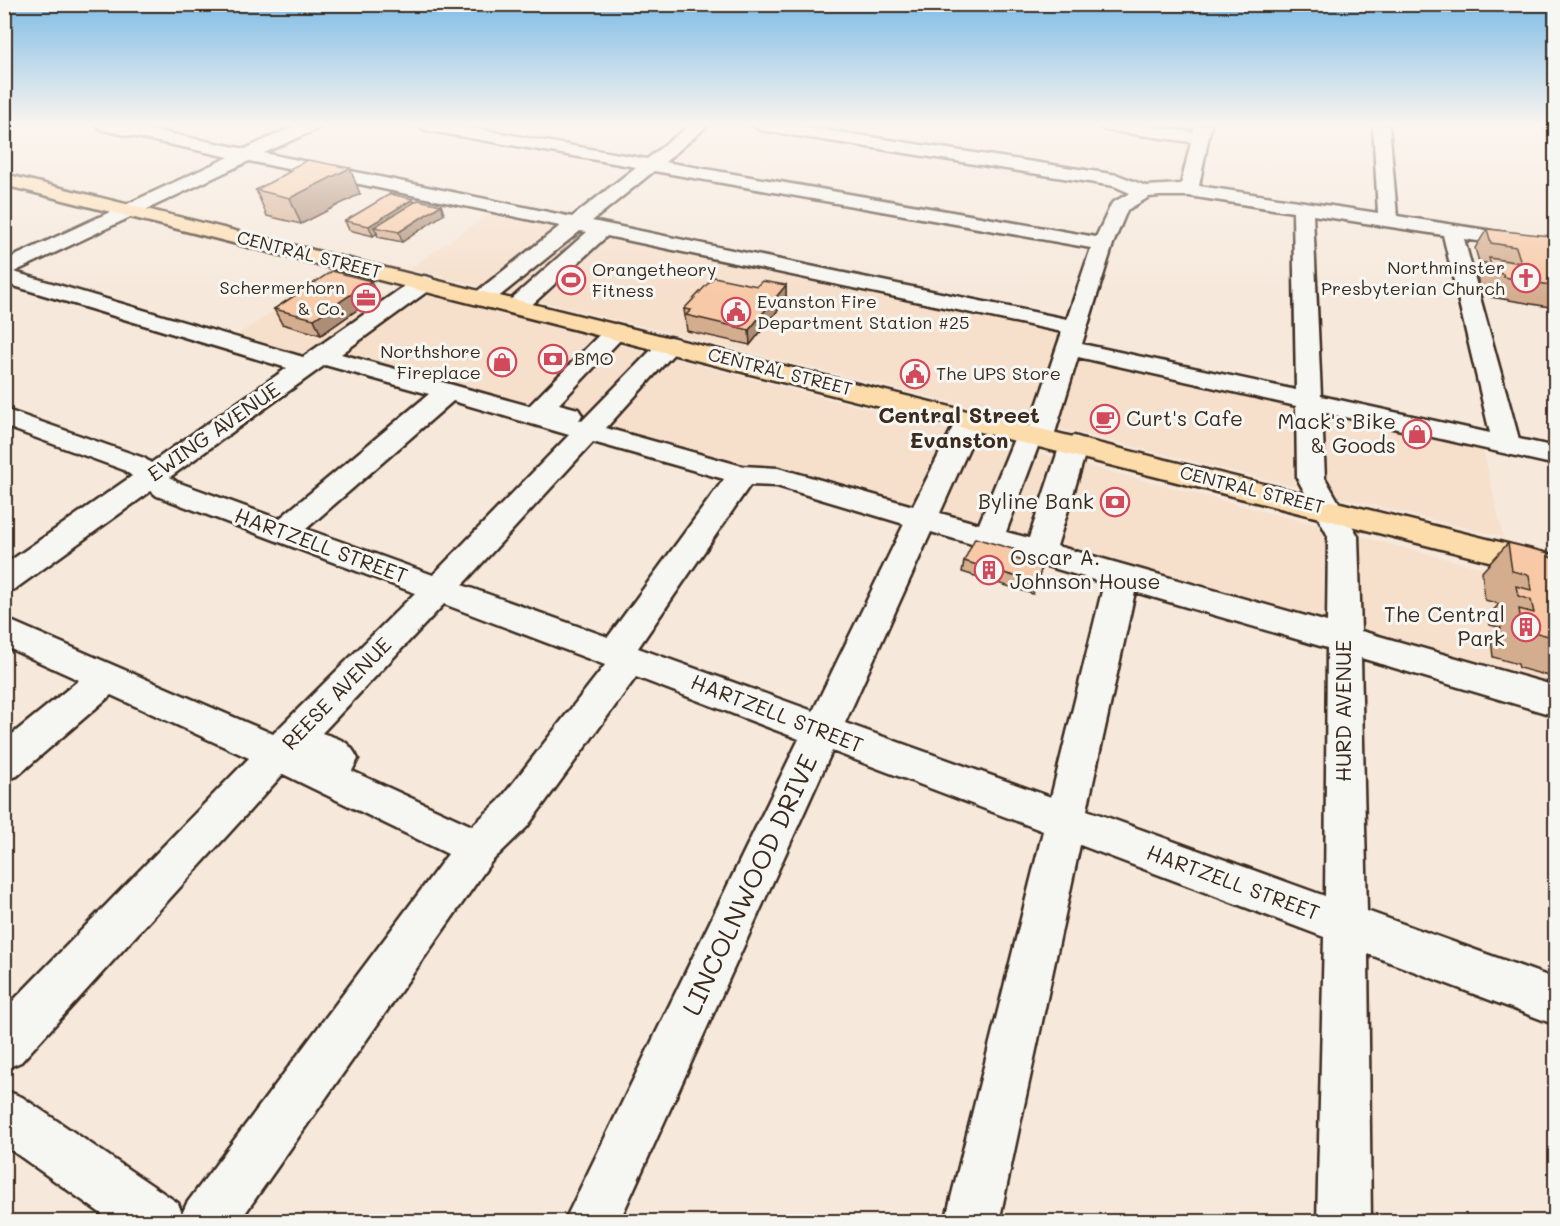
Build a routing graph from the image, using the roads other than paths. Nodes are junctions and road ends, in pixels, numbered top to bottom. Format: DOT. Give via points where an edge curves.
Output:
graph roads {
  1 [pos="17,182"];
  2 [pos="190,182"];
  3 [pos="379,182"];
  4 [pos="627,182"];
  5 [pos="747,182"];
  6 [pos="1121,182"];
  7 [pos="1191,182"];
  8 [pos="1385,182"];
  9 [pos="1189,190"];
  10 [pos="1144,192"];
  11 [pos="1303,208"];
  12 [pos="131,210"];
  13 [pos="1388,221"];
  14 [pos="576,223"];
  15 [pos="603,229"];
  16 [pos="1452,231"];
  17 [pos="1103,244"];
  18 [pos="1556,247"];
  19 [pos="531,259"];
  20 [pos="561,267"];
  21 [pos="4,269"];
  22 [pos="4,276"];
  23 [pos="424,283"];
  24 [pos="483,298"];
  25 [pos="517,306"];
  26 [pos="616,331"];
  27 [pos="1072,338"];
  28 [pos="670,344"];
  29 [pos="315,361"];
  30 [pos="449,391"];
  31 [pos="1307,401"];
  32 [pos="4,417"];
  33 [pos="969,419"];
  34 [pos="593,428"];
  35 [pos="1034,435"];
  36 [pos="1074,445"];
  37 [pos="1507,445"];
  38 [pos="1556,456"];
  39 [pos="742,475"];
  40 [pos="151,477"];
  41 [pos="1329,510"];
  42 [pos="922,518"];
  43 [pos="284,532"];
  44 [pos="988,537"];
  45 [pos="1040,552"];
  46 [pos="1556,567"];
  47 [pos="1122,576"];
  48 [pos="4,581"];
  49 [pos="439,589"];
  50 [pos="4,631"];
  51 [pos="1344,641"];
  52 [pos="622,656"];
  53 [pos="1505,661"];
  54 [pos="108,677"];
  55 [pos="1556,686"];
  56 [pos="1556,701"];
  57 [pos="822,731"];
  58 [pos="286,746"];
  59 [pos="4,764"];
  60 [pos="1064,822"];
  61 [pos="477,848"];
  62 [pos="1346,924"];
  63 [pos="1556,1002"];
  64 [pos="4,1045"];
  65 [pos="4,1115"];
  66 [pos="159,1221"];
  67 [pos="206,1221"];
  68 [pos="591,1221"];
  69 [pos="972,1221"];
  70 [pos="1344,1221"];
  1 -- 12 [label="main road, CENTRAL STREET"];
  2 -- 12 [label="street"];
  3 -- 14 [label="street"];
  4 -- 14 [label="street"];
  5 -- 17 [label="street"];
  6 -- 10 [label="street"];
  7 -- 9 [label="street"];
  8 -- 13 [label="street"];
  9 -- 10 [label="street"];
  9 -- 11 [label="street"];
  10 -- 17 [label="street" via="1119,207"];
  11 -- 13 [label="street"];
  11 -- 31 [label="street, HURD AVENUE"];
  12 -- 21 [label="street"];
  12 -- 23 [label="main road, CENTRAL STREET"];
  13 -- 16 [label="street"];
  14 -- 15 [label="street"];
  14 -- 19 [label="street"];
  15 -- 20 [label="street"];
  15 -- 27 [label="street"];
  16 -- 18 [label="street"];
  16 -- 37 [label="street"];
  17 -- 27 [label="street"];
  19 -- 20 [label="street"];
  19 -- 24 [label="street"];
  20 -- 25 [label="street"];
  22 -- 29 [label="street"];
  23 -- 24 [label="main road, CENTRAL STREET"];
  23 -- 29 [label="street, EWING AVENUE"];
  24 -- 25 [label="main road, CENTRAL STREET"];
  25 -- 26 [label="main road, CENTRAL STREET"];
  26 -- 28 [label="main road, CENTRAL STREET"];
  26 -- 34 [label="street" via="541,407"];
  27 -- 31 [label="street"];
  27 -- 35 [label="street"];
  28 -- 33 [label="main road, CENTRAL STREET"];
  28 -- 34 [label="street, REESE AVENUE"];
  29 -- 30 [label="street"];
  29 -- 40 [label="street, EWING AVENUE"];
  30 -- 34 [label="street"];
  30 -- 43 [label="street"];
  31 -- 37 [label="street"];
  31 -- 41 [label="street, HURD AVENUE" via="1311,478"];
  32 -- 40 [label="street, HARTZELL STREET" via="134,464"];
  33 -- 35 [label="main road, CENTRAL STREET"];
  33 -- 42 [label="street, LINCOLNWOOD DRIVE"];
  34 -- 39 [label="street"];
  34 -- 49 [label="street, REESE AVENUE"];
  35 -- 36 [label="main road, CENTRAL STREET"];
  35 -- 44 [label="street"];
  36 -- 41 [label="main road, CENTRAL STREET"];
  36 -- 45 [label="street"];
  37 -- 38 [label="street"];
  39 -- 42 [label="street" via="778,477"];
  39 -- 52 [label="street"];
  40 -- 43 [label="street, HARTZELL STREET" via="167,489"];
  40 -- 48 [label="street, EWING AVENUE"];
  41 -- 46 [label="main road, CENTRAL STREET" via="1491,562"];
  41 -- 51 [label="street, HURD AVENUE" via="1343,536"];
  42 -- 44 [label="street"];
  42 -- 57 [label="street, LINCOLNWOOD DRIVE"];
  43 -- 49 [label="street, HARTZELL STREET"];
  44 -- 45 [label="street"];
  45 -- 47 [label="street"];
  47 -- 51 [label="street"];
  47 -- 60 [label="street"];
  49 -- 52 [label="street, HARTZELL STREET"];
  49 -- 58 [label="street, REESE AVENUE"];
  50 -- 54 [label="street"];
  51 -- 56 [label="street"];
  51 -- 62 [label="street, HURD AVENUE"];
  52 -- 57 [label="street, HARTZELL STREET"];
  52 -- 61 [label="street" via="513,814"];
  53 -- 55 [label="street" via="1507,672"];
  54 -- 58 [label="street"];
  54 -- 59 [label="street"];
  57 -- 60 [label="street, HARTZELL STREET"];
  57 -- 68 [label="street, LINCOLNWOOD DRIVE"];
  58 -- 61 [label="street" via="324,777"];
  58 -- 64 [label="street, REESE AVENUE"];
  60 -- 62 [label="street, HARTZELL STREET"];
  60 -- 69 [label="street"];
  61 -- 67 [label="street"];
  62 -- 63 [label="street, HARTZELL STREET"];
  62 -- 70 [label="street, HURD AVENUE"];
  65 -- 66 [label="street"];
}
